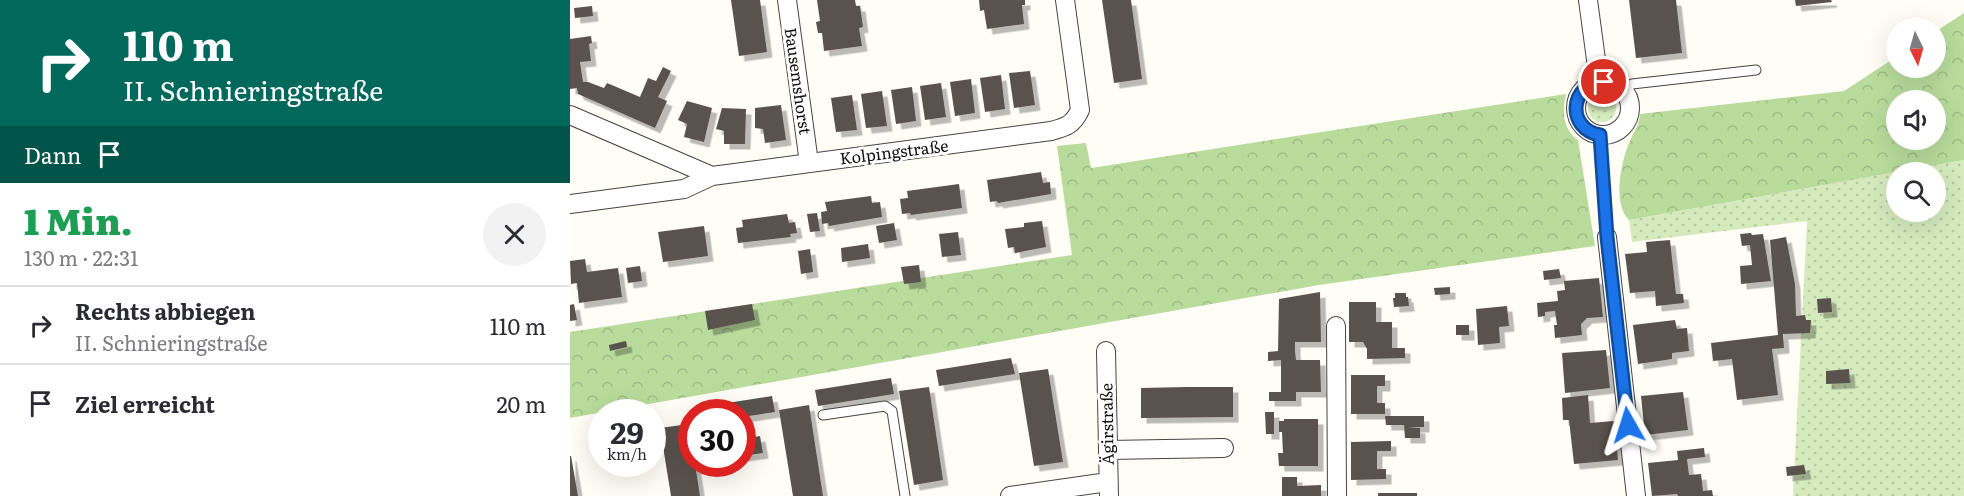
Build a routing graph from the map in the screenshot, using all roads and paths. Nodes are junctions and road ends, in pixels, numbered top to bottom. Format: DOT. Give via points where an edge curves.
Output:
graph roads {
  1 [pos="787,0"];
  2 [pos="1065,0"];
  3 [pos="1588,0"];
  4 [pos="1756,70"];
  5 [pos="1599,82"];
  6 [pos="1621,89"];
  7 [pos="570,115"];
  8 [pos="1600,135"];
  9 [pos="809,163"];
  10 [pos="712,176"];
  11 [pos="570,204"];
  12 [pos="1607,237"];
  13 [pos="1336,326"];
  14 [pos="1106,351"];
  15 [pos="823,415"];
  16 [pos="1224,448"];
  17 [pos="1108,450"];
  18 [pos="1108,489"];
  19 [pos="905,496"];
  20 [pos="1010,496"];
  21 [pos="1337,496"];
  22 [pos="1636,496"];
  1 -- 9 [label="street, Bausemshorst"];
  2 -- 9 [label="street, Kolpingstraße" via="1080,110 1074,122 1051,131"];
  3 -- 5 [label="street"];
  4 -- 6 [label="lane" via="1632,84"];
  5 -- 6 [label="street"];
  5 -- 8 [label="street" via="1582,91 1576,111 1586,129"];
  6 -- 8 [label="street" via="1629,101 1626,120 1614,132"];
  7 -- 10 [label="street"];
  8 -- 12 [label="lane"];
  9 -- 10 [label="street, Kolpingstraße"];
  10 -- 11 [label="street, Kolpingstraße" via="684,189"];
  12 -- 22 [label="street"];
  13 -- 21 [label="street"];
  14 -- 17 [label="street, Ägirstraße"];
  15 -- 19 [label="lane" via="885,406 892,411"];
  16 -- 17 [label="street"];
  17 -- 18 [label="street, Ägirstraße"];
  18 -- 20 [label="street"];
}
